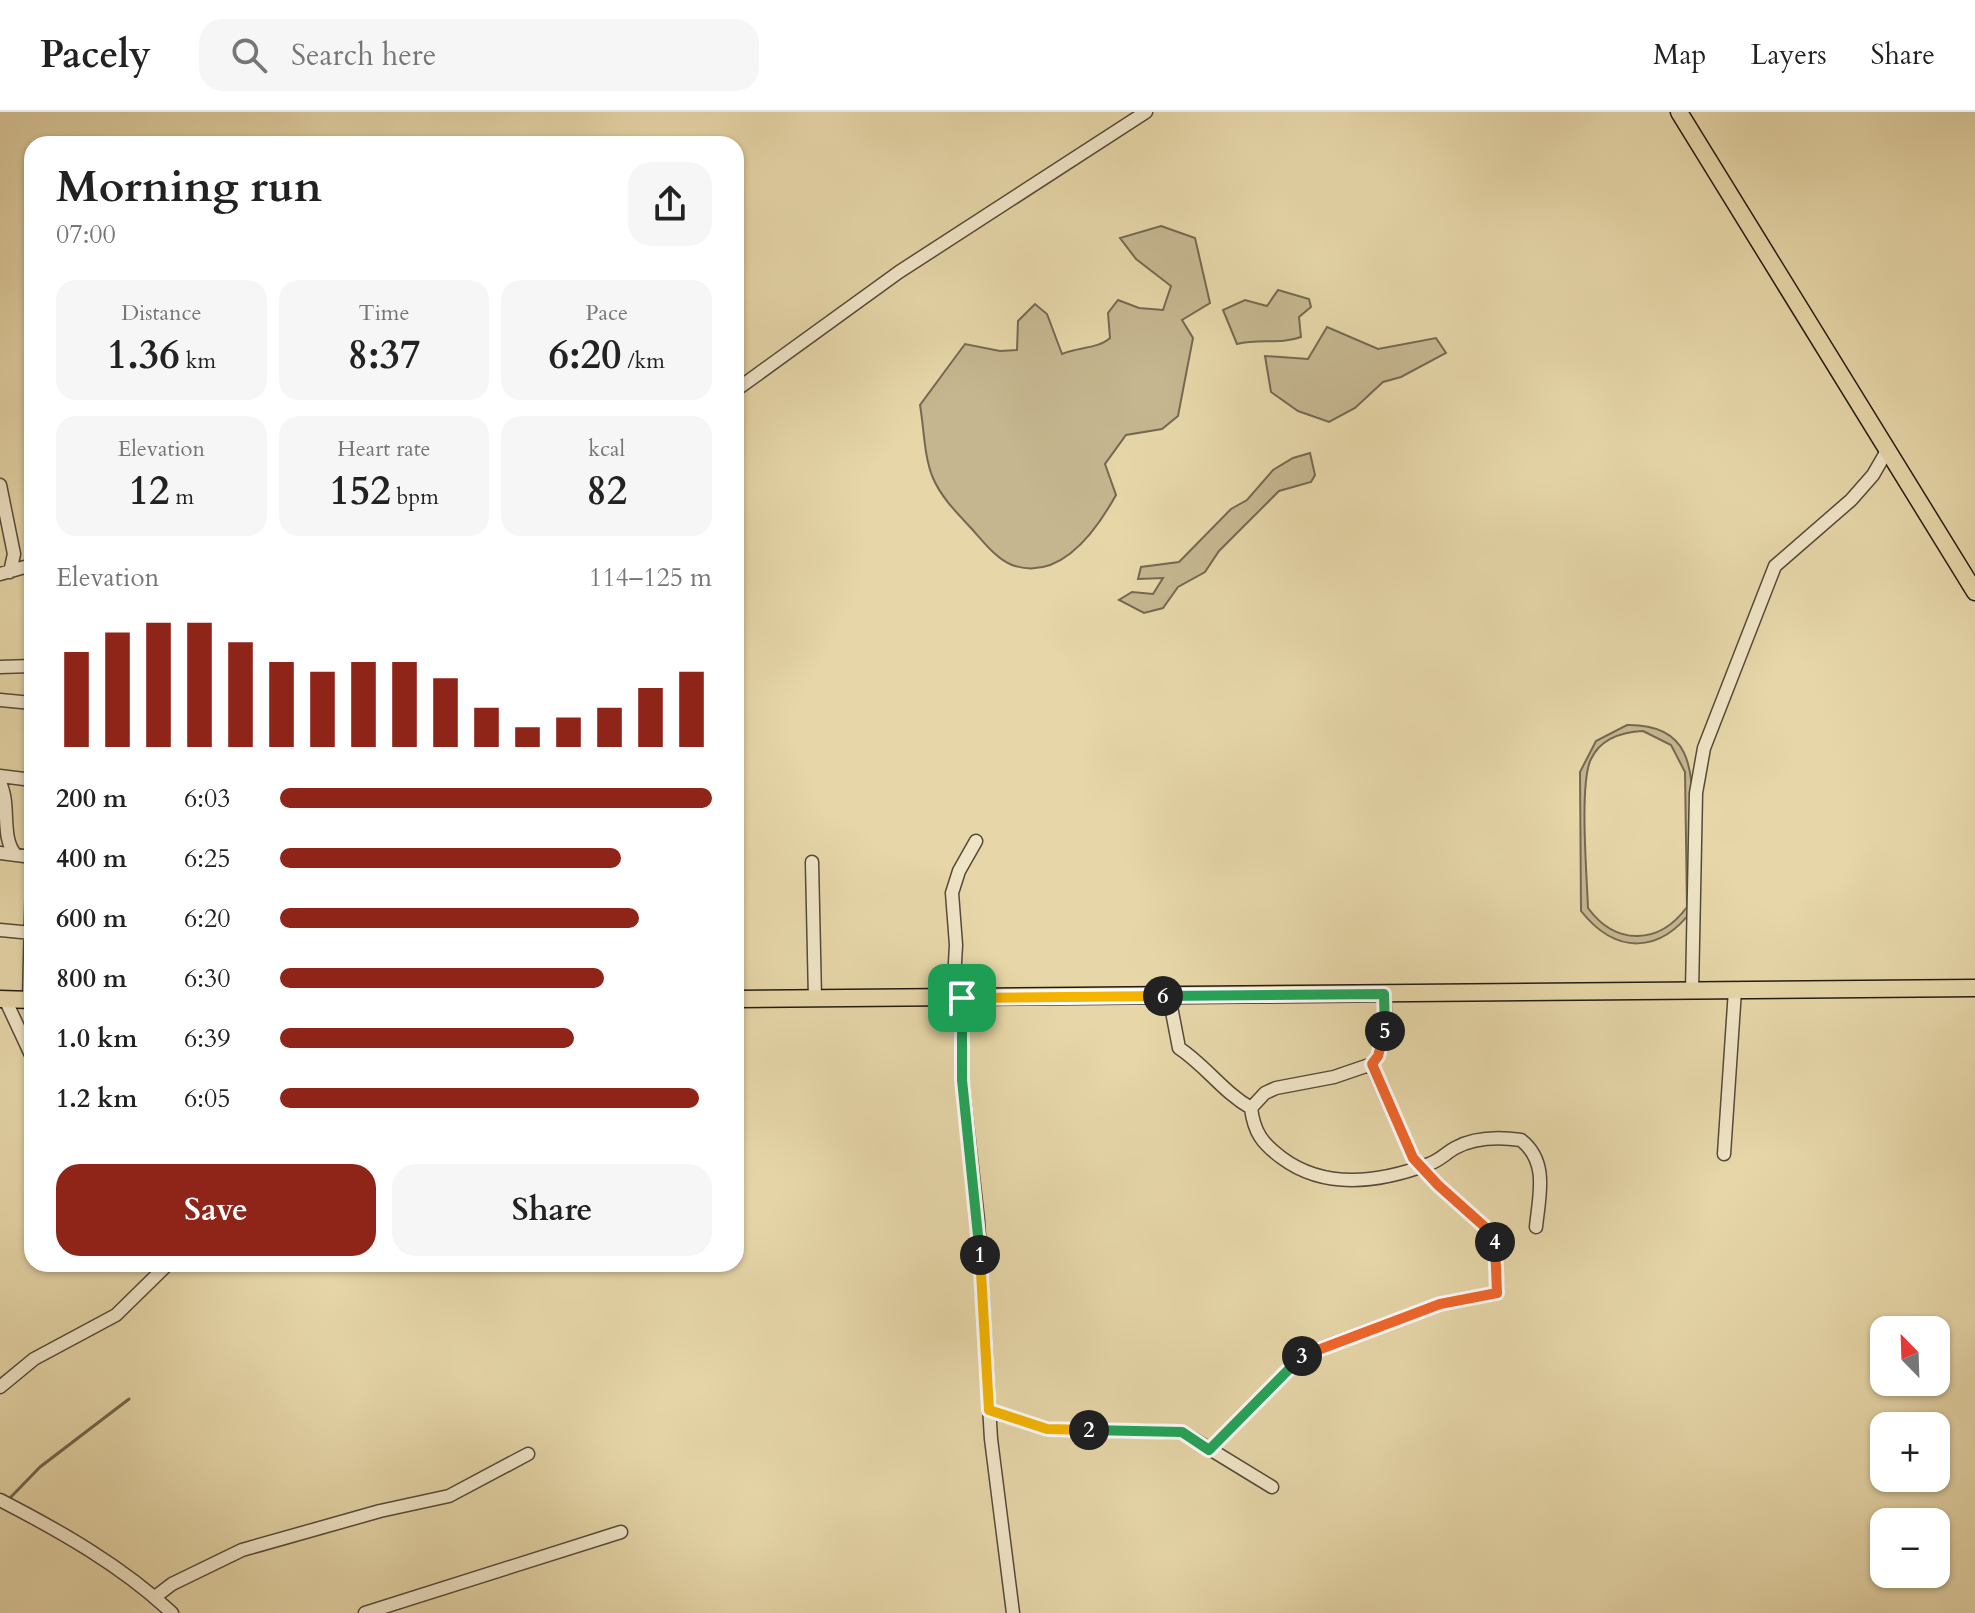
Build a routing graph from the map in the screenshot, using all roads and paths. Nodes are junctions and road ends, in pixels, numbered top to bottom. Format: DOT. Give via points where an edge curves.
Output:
graph roads {
  1 [pos="1146,112"];
  2 [pos="1679,112"];
  3 [pos="744,384"];
  4 [pos="1888,449"];
  5 [pos="0,485"];
  6 [pos="14,554"];
  7 [pos="24,562"];
  8 [pos="5,573"];
  9 [pos="1975,592"];
  10 [pos="24,666"];
  11 [pos="0,667"];
  12 [pos="0,700"];
  13 [pos="24,702"];
  14 [pos="0,776"];
  15 [pos="24,779"];
  16 [pos="0,783"];
  17 [pos="976,841"];
  18 [pos="0,853"];
  19 [pos="16,855"];
  20 [pos="24,856"];
  21 [pos="812,862"];
  22 [pos="0,930"];
  23 [pos="24,932"];
  24 [pos="1975,988"];
  25 [pos="1735,990"];
  26 [pos="1692,991"];
  27 [pos="1384,994"];
  28 [pos="1169,996"];
  29 [pos="957,998"];
  30 [pos="2,999"];
  31 [pos="744,999"];
  32 [pos="815,999"];
  33 [pos="24,1000"];
  34 [pos="24,1042"];
  35 [pos="1372,1064"];
  36 [pos="1251,1108"];
  37 [pos="1724,1154"];
  38 [pos="1421,1166"];
  39 [pos="1536,1227"];
  40 [pos="160,1272"];
  41 [pos="0,1387"];
  42 [pos="989,1410"];
  43 [pos="1209,1450"];
  44 [pos="528,1454"];
  45 [pos="1272,1487"];
  46 [pos="5,1503"];
  47 [pos="621,1532"];
  48 [pos="155,1597"];
  49 [pos="172,1613"];
  50 [pos="365,1613"];
  51 [pos="1013,1613"];
  1 -- 3 [label="street" via="899,272"];
  2 -- 4 [label="main road"];
  4 -- 9 [label="main road"];
  4 -- 26 [label="street" via="1851,500 1775,566 1704,748 1696,793"];
  5 -- 6 [label="street"];
  6 -- 7 [label="street"];
  6 -- 8 [label="street"];
  10 -- 11 [label="street"];
  12 -- 13 [label="street"];
  14 -- 15 [label="street"];
  16 -- 19 [label="street" via="6,803 5,837"];
  17 -- 29 [label="street" via="954,883"];
  18 -- 19 [label="street"];
  19 -- 20 [label="street"];
  21 -- 32 [label="street"];
  22 -- 23 [label="street"];
  24 -- 25 [label="main road"];
  25 -- 26 [label="main road"];
  25 -- 37 [label="street"];
  26 -- 27 [label="main road"];
  27 -- 28 [label="main road"];
  27 -- 35 [label="street" via="1385,1032"];
  28 -- 29 [label="main road"];
  28 -- 36 [label="street" via="1179,1048"];
  29 -- 32 [label="main road"];
  29 -- 42 [label="street"];
  30 -- 33 [label="main road"];
  30 -- 34 [label="street"];
  31 -- 32 [label="main road"];
  35 -- 36 [label="street" via="1276,1088"];
  35 -- 38 [label="street"];
  36 -- 38 [label="street" via="1259,1138 1313,1175 1362,1179"];
  38 -- 39 [label="street" via="1482,1139 1521,1140 1539,1166"];
  38 -- 43 [label="street" via="1495,1236 1497,1293 1440,1304 1303,1355"];
  40 -- 41 [label="street" via="116,1315 34,1359"];
  42 -- 43 [label="street" via="1047,1429 1182,1432"];
  42 -- 51 [label="street"];
  43 -- 45 [label="street"];
  44 -- 48 [label="street" via="449,1496 242,1550"];
  46 -- 48 [label="street" via="46,1523"];
  47 -- 50 [label="street"];
  48 -- 49 [label="street"];
}
